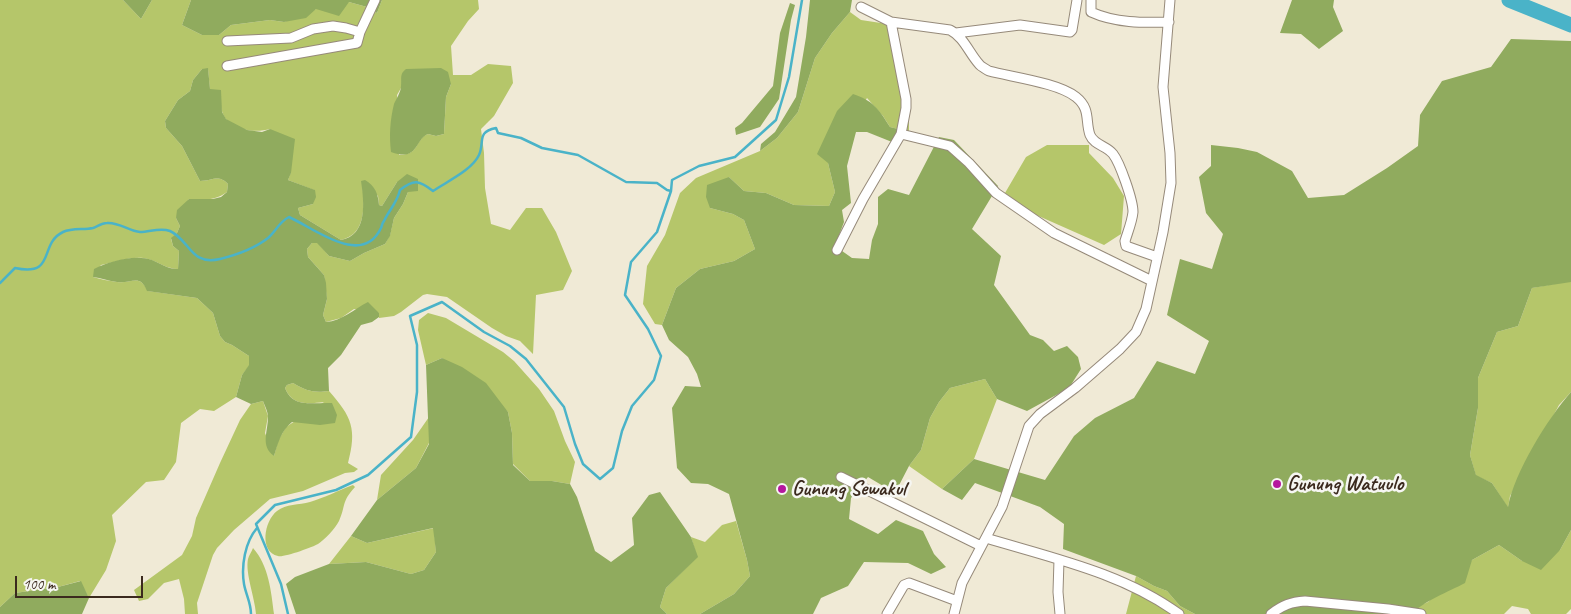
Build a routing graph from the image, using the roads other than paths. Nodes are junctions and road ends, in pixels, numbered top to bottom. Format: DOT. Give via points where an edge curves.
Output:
graph roads {
  1 [pos="375,0"];
  2 [pos="1077,0"];
  3 [pos="1091,0"];
  4 [pos="1170,0"];
  5 [pos="861,7"];
  6 [pos="891,22"];
  7 [pos="1169,22"];
  8 [pos="360,32"];
  9 [pos="956,33"];
  10 [pos="226,41"];
  11 [pos="227,66"];
  12 [pos="901,134"];
  13 [pos="837,250"];
  14 [pos="1157,257"];
  15 [pos="1152,281"];
  16 [pos="841,477"];
  17 [pos="983,542"];
  18 [pos="1059,560"];
  19 [pos="957,601"];
  20 [pos="887,614"];
  21 [pos="954,614"];
  22 [pos="1060,614"];
  23 [pos="1179,614"];
  24 [pos="1271,614"];
  25 [pos="1421,614"];
  1 -- 8 [label="street"];
  2 -- 9 [label="street" via="1070,32 1020,25"];
  3 -- 7 [label="street" via="1091,12 1111,18"];
  4 -- 7 [label="street"];
  5 -- 6 [label="street"];
  6 -- 9 [label="street"];
  6 -- 12 [label="street" via="906,99"];
  7 -- 14 [label="street" via="1163,87 1171,183"];
  8 -- 10 [label="street" via="333,26 313,29 291,38"];
  8 -- 11 [label="street" via="357,43"];
  9 -- 14 [label="street" via="980,65 989,71 1063,90 1080,101 1087,112 1090,135 1094,142 1113,154 1132,202 1126,246"];
  12 -- 13 [label="street"];
  12 -- 15 [label="street" via="950,146 996,193 1054,233"];
  14 -- 15 [label="street"];
  15 -- 17 [label="street" via="1146,309 1136,332 1098,370 1029,426 1002,507"];
  16 -- 17 [label="street"];
  17 -- 18 [label="street"];
  17 -- 19 [label="street" via="962,583"];
  18 -- 22 [label="street"];
  18 -- 23 [label="street" via="1140,589"];
  19 -- 20 [label="street" via="910,583 904,586"];
  19 -- 21 [label="street"];
  24 -- 25 [label="street" via="1283,605 1306,601"];
}
